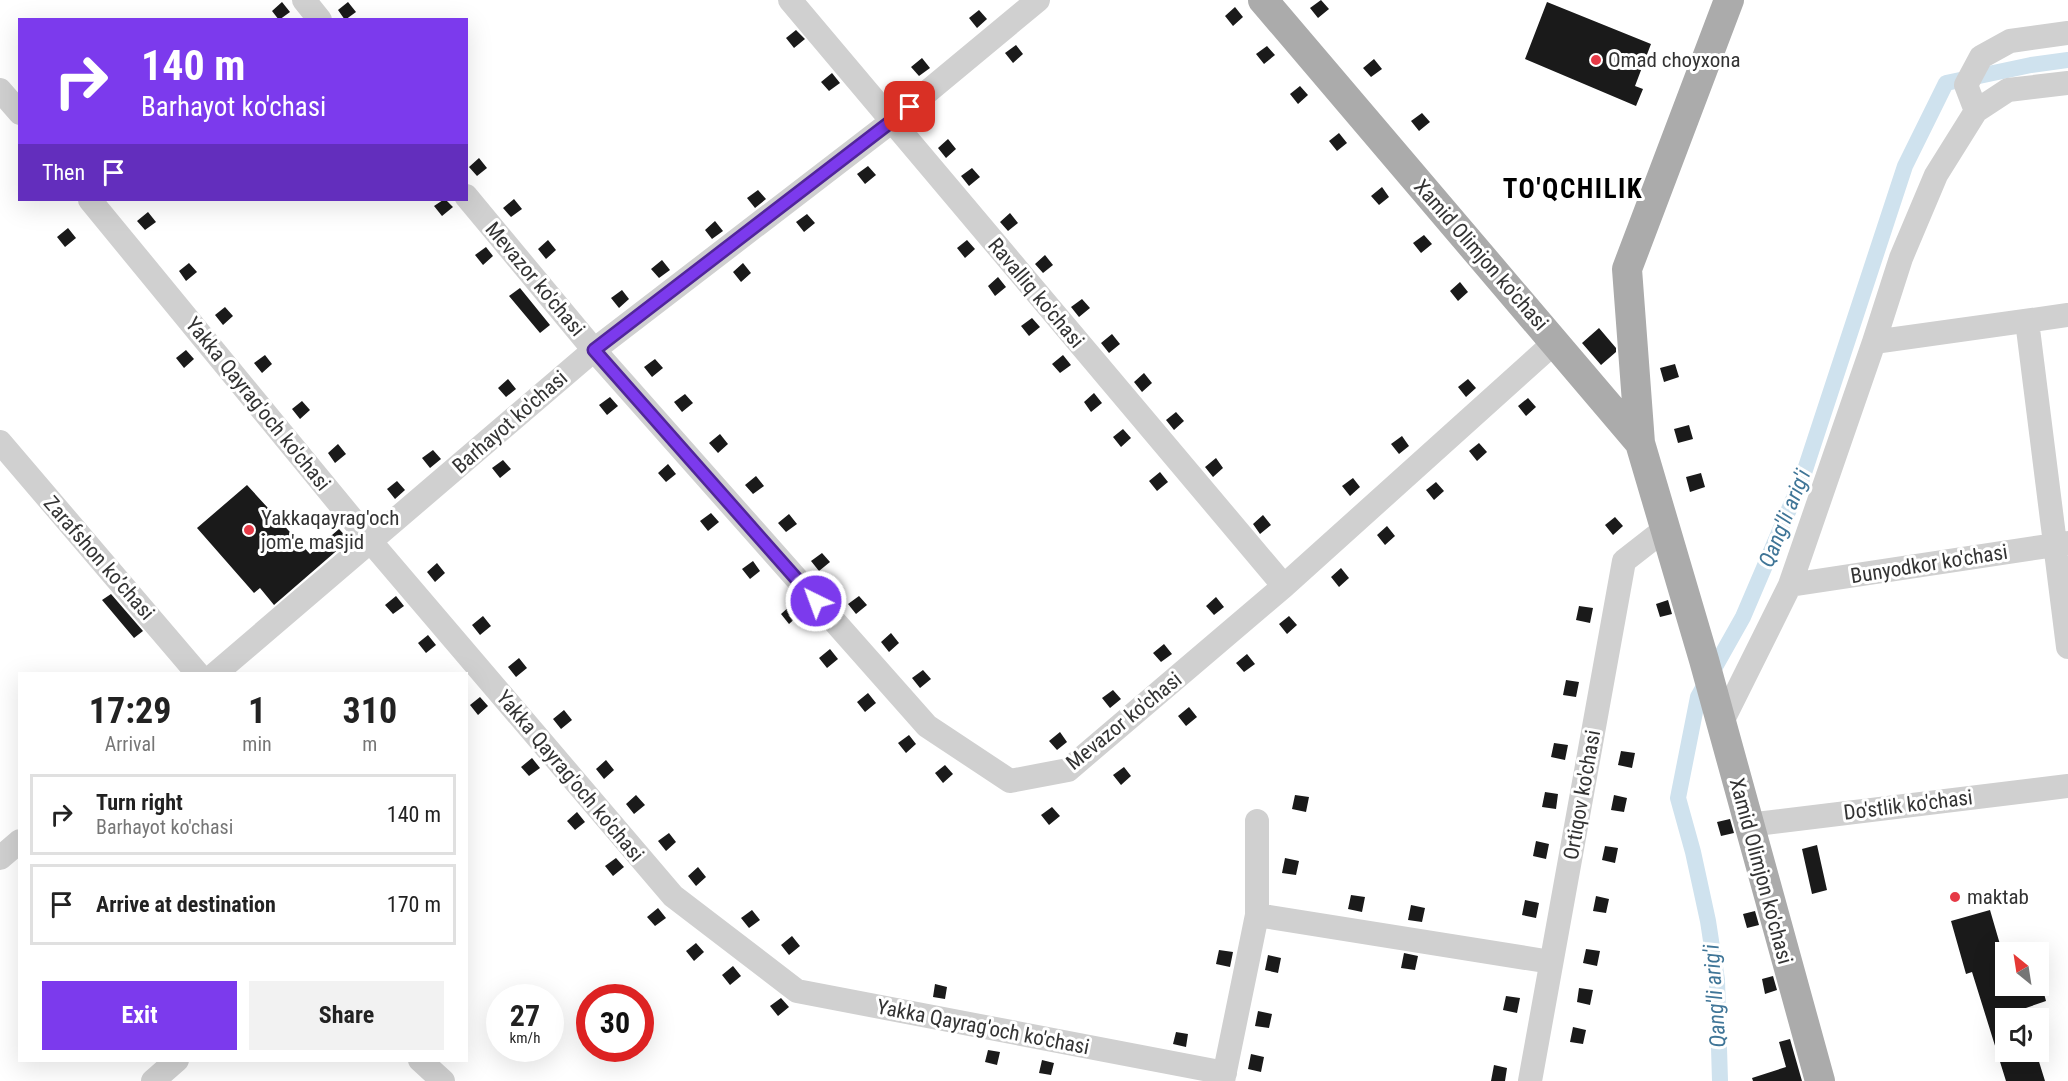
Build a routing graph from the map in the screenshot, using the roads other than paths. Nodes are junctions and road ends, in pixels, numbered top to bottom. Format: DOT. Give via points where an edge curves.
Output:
graph roads {
  1 [pos="304,0"];
  2 [pos="790,0"];
  3 [pos="1038,0"];
  4 [pos="1263,0"];
  5 [pos="1729,0"];
  6 [pos="318,18"];
  7 [pos="2068,33"];
  8 [pos="2068,83"];
  9 [pos="0,90"];
  10 [pos="18,111"];
  11 [pos="1976,111"];
  12 [pos="891,122"];
  13 [pos="468,198"];
  14 [pos="91,201"];
  15 [pos="2068,315"];
  16 [pos="2027,321"];
  17 [pos="1555,342"];
  18 [pos="1874,342"];
  19 [pos="594,350"];
  20 [pos="0,442"];
  21 [pos="1640,443"];
  22 [pos="1665,529"];
  23 [pos="371,542"];
  24 [pos="2062,544"];
  25 [pos="1790,585"];
  26 [pos="1284,586"];
  27 [pos="2068,647"];
  28 [pos="196,672"];
  29 [pos="217,672"];
  30 [pos="1721,724"];
  31 [pos="2068,786"];
  32 [pos="1257,821"];
  33 [pos="1748,825"];
  34 [pos="18,843"];
  35 [pos="0,858"];
  36 [pos="1257,915"];
  37 [pos="1551,962"];
  38 [pos="175,1062"];
  39 [pos="422,1062"];
  40 [pos="1224,1077"];
  41 [pos="153,1081"];
  42 [pos="443,1081"];
  43 [pos="1530,1081"];
  44 [pos="1820,1081"];
  1 -- 6 [label="street"];
  2 -- 12 [label="street, Ravalliq ko'chasi"];
  3 -- 12 [label="street, Barhayot ko'chasi"];
  4 -- 17 [label="main road, Xamid Olimjon ko'chasi"];
  5 -- 21 [label="main road" via="1627,269"];
  7 -- 11 [label="street" via="2010,41 1981,57 1971,76"];
  8 -- 11 [label="street" via="2008,90"];
  9 -- 10 [label="street"];
  11 -- 18 [label="street" via="1936,175 1901,258"];
  12 -- 19 [label="street, Barhayot ko'chasi"];
  12 -- 26 [label="street, Ravalliq ko'chasi"];
  13 -- 19 [label="street, Mevazor ko'chasi"];
  14 -- 23 [label="street, Yakka Qayrag'och ko'chasi"];
  15 -- 16 [label="street"];
  16 -- 18 [label="street"];
  16 -- 24 [label="street"];
  17 -- 21 [label="main road, Xamid Olimjon ko'chasi"];
  17 -- 26 [label="street, Mevazor ko'chasi"];
  18 -- 25 [label="street"];
  19 -- 23 [label="street, Barhayot ko'chasi"];
  19 -- 26 [label="street, Mevazor ko'chasi" via="927,726 1010,781 1068,770"];
  20 -- 28 [label="street, Zarafshon ko’chasi"];
  21 -- 22 [label="main road, Xamid Olimjon ko'chasi"];
  22 -- 30 [label="main road, Xamid Olimjon ko'chasi"];
  22 -- 37 [label="street, Ortiqov ko'chasi" via="1624,561"];
  23 -- 29 [label="street, Barhayot ko'chasi"];
  23 -- 40 [label="street, Yakka Qayrag'och ko'chasi" via="673,896 797,991"];
  24 -- 25 [label="street, Bunyodkor ko'chasi"];
  24 -- 27 [label="street"];
  25 -- 30 [label="street"];
  30 -- 33 [label="main road, Xamid Olimjon ko'chasi"];
  31 -- 33 [label="street, Do'stlik ko'chasi"];
  32 -- 36 [label="street"];
  33 -- 44 [label="main road, Xamid Olimjon ko'chasi"];
  34 -- 35 [label="street"];
  36 -- 37 [label="street"];
  36 -- 40 [label="street"];
  37 -- 43 [label="street, Ortiqov ko'chasi"];
  38 -- 41 [label="street"];
  39 -- 42 [label="street"];
}
